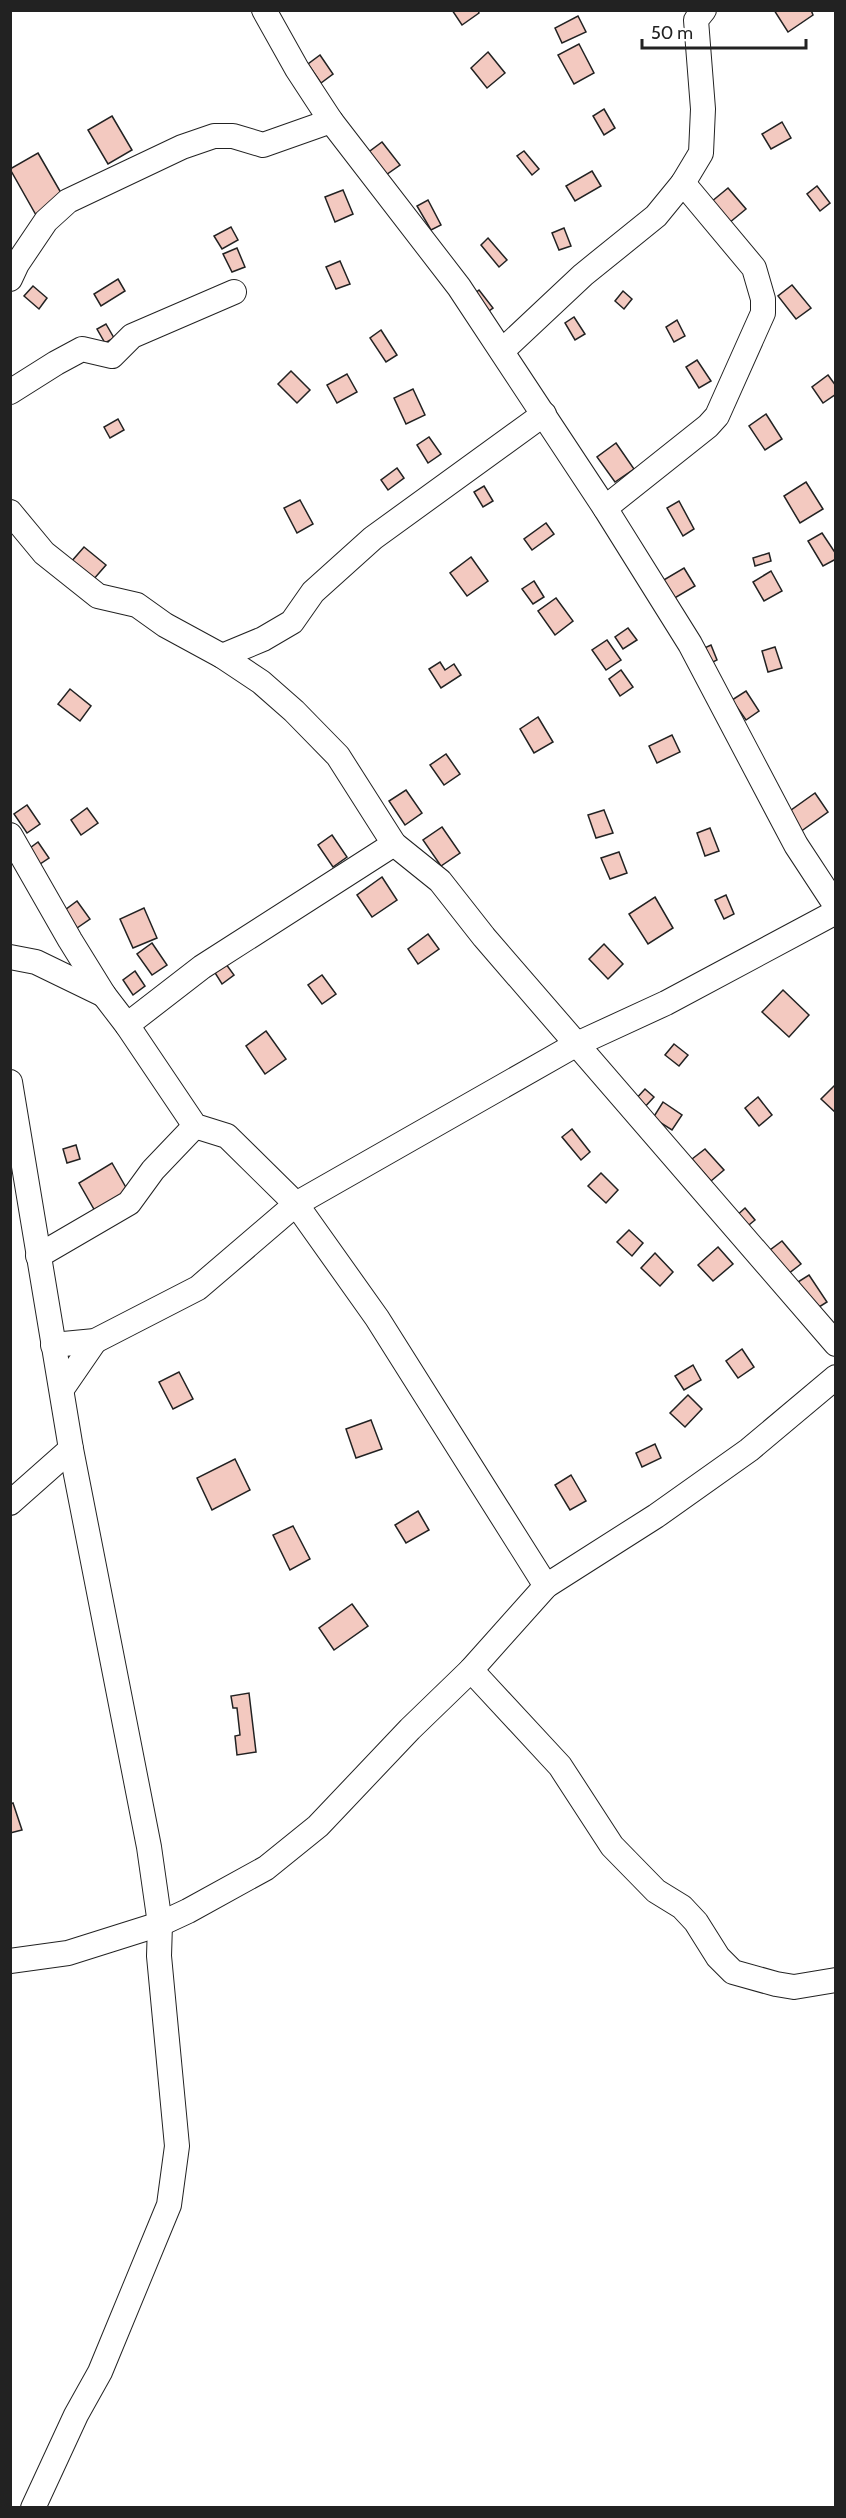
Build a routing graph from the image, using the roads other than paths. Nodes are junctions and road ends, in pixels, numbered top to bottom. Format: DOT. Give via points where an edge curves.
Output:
graph roads {
  1 [pos="264,10"];
  2 [pos="704,10"];
  3 [pos="331,121"];
  4 [pos="683,183"];
  5 [pos="10,279"];
  6 [pos="234,292"];
  7 [pos="502,351"];
  8 [pos="10,392"];
  9 [pos="544,414"];
  10 [pos="605,508"];
  11 [pos="10,512"];
  12 [pos="222,656"];
  13 [pos="10,835"];
  14 [pos="394,844"];
  15 [pos="836,906"];
  16 [pos="836,912"];
  17 [pos="10,957"];
  18 [pos="104,995"];
  19 [pos="127,1025"];
  20 [pos="577,1044"];
  21 [pos="10,1082"];
  22 [pos="195,1126"];
  23 [pos="296,1204"];
  24 [pos="38,1256"];
  25 [pos="94,1341"];
  26 [pos="836,1344"];
  27 [pos="53,1345"];
  28 [pos="836,1377"];
  29 [pos="62,1389"];
  30 [pos="71,1449"];
  31 [pos="10,1503"];
  32 [pos="546,1586"];
  33 [pos="471,1670"];
  34 [pos="160,1924"];
  35 [pos="10,1961"];
  36 [pos="836,1980"];
  37 [pos="33,2508"];
  1 -- 3 [label="street"];
  2 -- 4 [label="street" via="696,20 703,109 701,153"];
  3 -- 5 [label="street" via="263,145 233,136 214,136 68,201 46,221"];
  3 -- 7 [label="street" via="459,287"];
  4 -- 7 [label="street" via="656,216 583,275"];
  4 -- 10 [label="street" via="754,268 763,314 717,416"];
  6 -- 8 [label="street" via="132,336 112,356 82,349"];
  7 -- 9 [label="street"];
  9 -- 10 [label="street"];
  9 -- 12 [label="street" via="373,538 313,592 292,622"];
  10 -- 15 [label="street" via="690,644 796,845"];
  11 -- 12 [label="street" via="44,553 98,596 137,605"];
  12 -- 14 [label="street" via="261,682 338,756"];
  13 -- 18 [label="street"];
  14 -- 19 [label="street" via="201,967"];
  14 -- 20 [label="street" via="440,881"];
  16 -- 20 [label="street" via="666,1003"];
  17 -- 18 [label="street" via="36,962"];
  18 -- 19 [label="street"];
  19 -- 22 [label="street"];
  20 -- 23 [label="street"];
  20 -- 26 [label="street"];
  21 -- 24 [label="street"];
  22 -- 23 [label="street" via="227,1136"];
  22 -- 24 [label="street" via="153,1170 129,1203"];
  23 -- 25 [label="street" via="198,1288"];
  23 -- 32 [label="street" via="377,1318"];
  24 -- 27 [label="street"];
  25 -- 27 [label="street"];
  25 -- 29 [label="street"];
  27 -- 29 [label="street"];
  28 -- 32 [label="street" via="748,1450 657,1516"];
  29 -- 30 [label="street"];
  30 -- 31 [label="street"];
  30 -- 34 [label="street" via="149,1847"];
  32 -- 33 [label="street"];
  33 -- 34 [label="street" via="288,1852 244,1881"];
  33 -- 36 [label="street" via="560,1766 612,1846 656,1891 682,1907 733,1972 795,1987"];
  34 -- 35 [label="street" via="68,1953"];
  34 -- 37 [label="street" via="159,1956 177,2146 169,2205 100,2372"];
}
